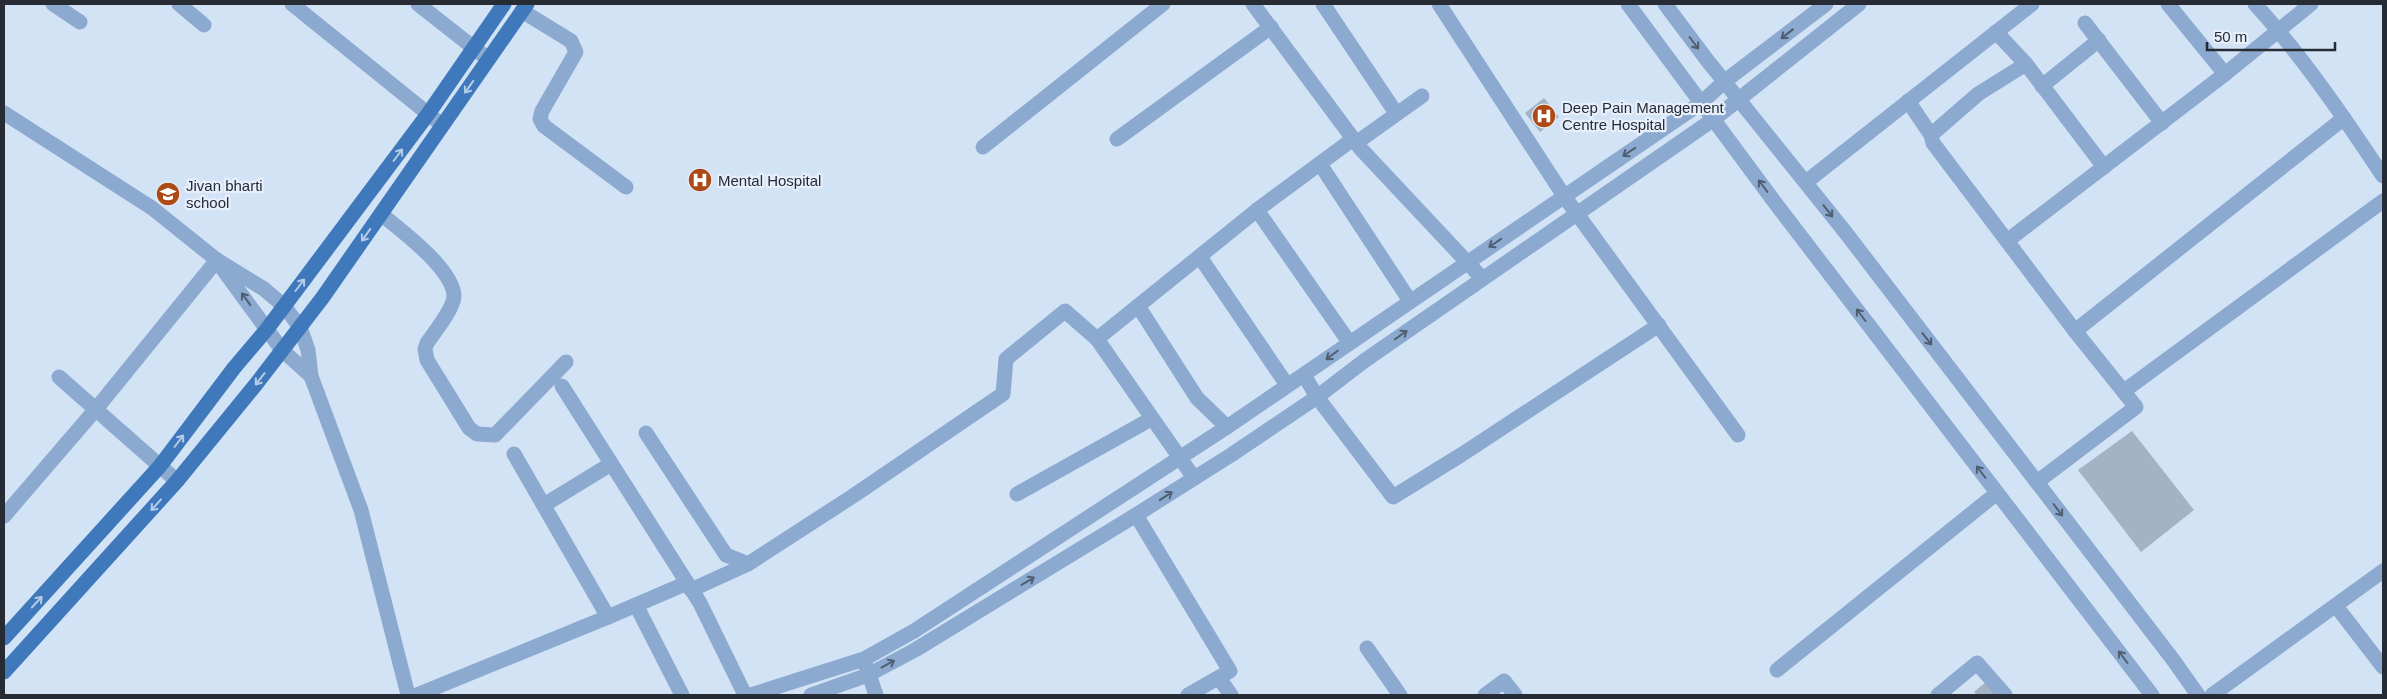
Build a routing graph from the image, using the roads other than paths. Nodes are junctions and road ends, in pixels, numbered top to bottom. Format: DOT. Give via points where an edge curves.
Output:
graph roads {
  1 [pos="53,4"];
  2 [pos="179,4"];
  3 [pos="292,4"];
  4 [pos="418,4"];
  5 [pos="504,4"];
  6 [pos="1163,4"];
  7 [pos="1253,4"];
  8 [pos="1323,4"];
  9 [pos="1439,4"];
  10 [pos="1628,4"];
  11 [pos="1665,4"];
  12 [pos="1859,4"];
  13 [pos="2168,4"];
  14 [pos="2255,4"];
  15 [pos="2311,4"];
  16 [pos="1820,5"];
  17 [pos="2026,5"];
  18 [pos="525,7"];
  19 [pos="80,22"];
  20 [pos="2085,23"];
  21 [pos="204,25"];
  22 [pos="1271,27"];
  23 [pos="2278,30"];
  24 [pos="1996,32"];
  25 [pos="2099,40"];
  26 [pos="474,48"];
  27 [pos="488,59"];
  28 [pos="2026,64"];
  29 [pos="2225,74"];
  30 [pos="1725,82"];
  31 [pos="2042,86"];
  32 [pos="1422,96"];
  33 [pos="1739,98"];
  34 [pos="1701,102"];
  35 [pos="1908,102"];
  36 [pos="1396,113"];
  37 [pos="4,114"];
  38 [pos="428,114"];
  39 [pos="2344,118"];
  40 [pos="1714,119"];
  41 [pos="2162,123"];
  42 [pos="442,125"];
  43 [pos="1931,135"];
  44 [pos="1117,139"];
  45 [pos="1354,141"];
  46 [pos="983,147"];
  47 [pos="1320,164"];
  48 [pos="2104,167"];
  49 [pos="2383,176"];
  50 [pos="1806,182"];
  51 [pos="626,187"];
  52 [pos="1564,196"];
  53 [pos="2383,201"];
  54 [pos="1257,210"];
  55 [pos="1577,212"];
  56 [pos="381,214"];
  57 [pos="2008,241"];
  58 [pos="1200,257"];
  59 [pos="216,260"];
  60 [pos="1468,262"];
  61 [pos="1482,278"];
  62 [pos="1410,301"];
  63 [pos="284,306"];
  64 [pos="1138,306"];
  65 [pos="1659,325"];
  66 [pos="300,327"];
  67 [pos="267,329"];
  68 [pos="2075,331"];
  69 [pos="1097,339"];
  70 [pos="1349,342"];
  71 [pos="282,350"];
  72 [pos="566,362"];
  73 [pos="1304,375"];
  74 [pos="311,376"];
  75 [pos="59,377"];
  76 [pos="1287,385"];
  77 [pos="562,386"];
  78 [pos="2124,391"];
  79 [pos="1317,397"];
  80 [pos="96,409"];
  81 [pos="1151,419"];
  82 [pos="1227,427"];
  83 [pos="646,432"];
  84 [pos="1738,435"];
  85 [pos="514,454"];
  86 [pos="1180,458"];
  87 [pos="611,464"];
  88 [pos="160,466"];
  89 [pos="1194,478"];
  90 [pos="177,481"];
  91 [pos="2037,482"];
  92 [pos="1997,493"];
  93 [pos="1017,494"];
  94 [pos="544,505"];
  95 [pos="1136,515"];
  96 [pos="4,516"];
  97 [pos="748,564"];
  98 [pos="2383,572"];
  99 [pos="689,586"];
  100 [pos="636,605"];
  101 [pos="2336,606"];
  102 [pos="608,617"];
  103 [pos="4,638"];
  104 [pos="1367,648"];
  105 [pos="864,659"];
  106 [pos="2383,667"];
  107 [pos="1777,670"];
  108 [pos="4,672"];
  109 [pos="868,676"];
  110 [pos="1219,678"];
  111 [pos="408,695"];
  112 [pos="417,695"];
  113 [pos="682,695"];
  114 [pos="744,695"];
  115 [pos="751,695"];
  116 [pos="811,695"];
  117 [pos="876,695"];
  118 [pos="1188,695"];
  119 [pos="1231,695"];
  120 [pos="1400,695"];
  121 [pos="1485,695"];
  122 [pos="1515,695"];
  123 [pos="1938,695"];
  124 [pos="2005,695"];
  125 [pos="2152,695"];
  126 [pos="2198,695"];
  127 [pos="2212,695"];
  1 -- 19 [label="street"];
  2 -- 21 [label="street"];
  3 -- 38 [label="street"];
  4 -- 26 [label="street"];
  5 -- 26 [label="main road"];
  6 -- 46 [label="street"];
  7 -- 22 [label="street"];
  8 -- 36 [label="street"];
  9 -- 52 [label="street"];
  10 -- 34 [label="street"];
  11 -- 30 [label="street, one-way"];
  12 -- 33 [label="street"];
  13 -- 29 [label="street"];
  14 -- 23 [label="street"];
  15 -- 23 [label="street"];
  16 -- 30 [label="street, one-way"];
  17 -- 24 [label="street"];
  18 -- 27 [label="main road"];
  18 -- 51 [label="street" via="571,41 576,52 540,120"];
  20 -- 25 [label="street"];
  22 -- 44 [label="street"];
  22 -- 45 [label="street"];
  23 -- 29 [label="street"];
  23 -- 39 [label="street"];
  24 -- 28 [label="street"];
  24 -- 35 [label="street"];
  25 -- 31 [label="street"];
  25 -- 41 [label="street"];
  26 -- 27 [label="street"];
  26 -- 38 [label="main road"];
  27 -- 42 [label="main road, one-way"];
  28 -- 31 [label="street"];
  28 -- 43 [label="street" via="1978,94"];
  29 -- 41 [label="street"];
  30 -- 33 [label="street"];
  30 -- 34 [label="street"];
  31 -- 48 [label="street"];
  32 -- 36 [label="street"];
  33 -- 40 [label="street"];
  33 -- 50 [label="street"];
  34 -- 40 [label="street"];
  34 -- 52 [label="street, one-way"];
  35 -- 43 [label="street"];
  35 -- 50 [label="street"];
  36 -- 45 [label="street"];
  37 -- 59 [label="street" via="152,208"];
  38 -- 42 [label="street"];
  63 -- 38 [label="main road, one-way"];
  39 -- 49 [label="street"];
  39 -- 68 [label="street"];
  40 -- 55 [label="street"];
  92 -- 40 [label="street, one-way"];
  41 -- 48 [label="street"];
  42 -- 56 [label="main road"];
  43 -- 57 [label="street" via="1933,143"];
  45 -- 47 [label="street"];
  45 -- 60 [label="street"];
  47 -- 54 [label="street"];
  47 -- 62 [label="street"];
  48 -- 57 [label="street"];
  50 -- 91 [label="street, one-way"];
  52 -- 55 [label="street"];
  52 -- 60 [label="street, one-way"];
  53 -- 78 [label="street"];
  54 -- 58 [label="street"];
  54 -- 70 [label="street"];
  55 -- 61 [label="street"];
  55 -- 65 [label="street"];
  56 -- 66 [label="main road, one-way"];
  56 -- 72 [label="street" via="429,254 448,281 454,296 451,306 425,349 427,360 469,428 477,434 495,434"];
  57 -- 68 [label="street"];
  58 -- 64 [label="street"];
  58 -- 76 [label="street"];
  59 -- 63 [label="street" via="264,289"];
  67 -- 59 [label="street, one-way"];
  59 -- 80 [label="street"];
  60 -- 61 [label="street"];
  60 -- 62 [label="street"];
  79 -- 61 [label="street, one-way"];
  62 -- 70 [label="street"];
  63 -- 66 [label="street"];
  63 -- 67 [label="main road"];
  64 -- 69 [label="street"];
  64 -- 82 [label="street" via="1197,398"];
  65 -- 79 [label="street" via="1393,497"];
  65 -- 84 [label="street"];
  66 -- 71 [label="main road"];
  66 -- 74 [label="street" via="308,350"];
  67 -- 71 [label="street"];
  88 -- 67 [label="main road, one-way"];
  68 -- 78 [label="street"];
  69 -- 81 [label="street"];
  69 -- 97 [label="street" via="1065,311 1006,359 1003,394"];
  70 -- 73 [label="street, one-way"];
  71 -- 74 [label="street"];
  71 -- 90 [label="main road, one-way"];
  73 -- 76 [label="street"];
  73 -- 79 [label="street"];
  74 -- 111 [label="street" via="360,510"];
  75 -- 80 [label="street"];
  76 -- 82 [label="street"];
  77 -- 87 [label="street"];
  78 -- 91 [label="street" via="2136,407"];
  79 -- 89 [label="street"];
  80 -- 88 [label="street"];
  80 -- 96 [label="street"];
  81 -- 86 [label="street"];
  81 -- 93 [label="street"];
  82 -- 86 [label="street"];
  83 -- 97 [label="street" via="726,554"];
  85 -- 94 [label="street"];
  86 -- 89 [label="street"];
  86 -- 105 [label="street" via="914,631"];
  87 -- 94 [label="street"];
  87 -- 99 [label="street"];
  88 -- 90 [label="street"];
  103 -- 88 [label="main road, one-way"];
  95 -- 89 [label="street, one-way"];
  90 -- 108 [label="main road, one-way"];
  91 -- 126 [label="street, one-way"];
  92 -- 107 [label="street"];
  125 -- 92 [label="street, one-way"];
  94 -- 102 [label="street"];
  109 -- 95 [label="street, one-way"];
  95 -- 110 [label="street" via="1230,671"];
  97 -- 99 [label="street"];
  98 -- 101 [label="street"];
  99 -- 100 [label="street"];
  99 -- 114 [label="street"];
  100 -- 102 [label="street"];
  100 -- 113 [label="street"];
  101 -- 106 [label="street"];
  101 -- 127 [label="street"];
  102 -- 112 [label="street"];
  104 -- 120 [label="street"];
  105 -- 109 [label="street"];
  105 -- 115 [label="street"];
  109 -- 116 [label="street"];
  109 -- 117 [label="street"];
  110 -- 118 [label="street"];
  110 -- 119 [label="street"];
  121 -- 122 [label="street" via="1504,681"];
  123 -- 124 [label="street" via="1977,663"];
}
